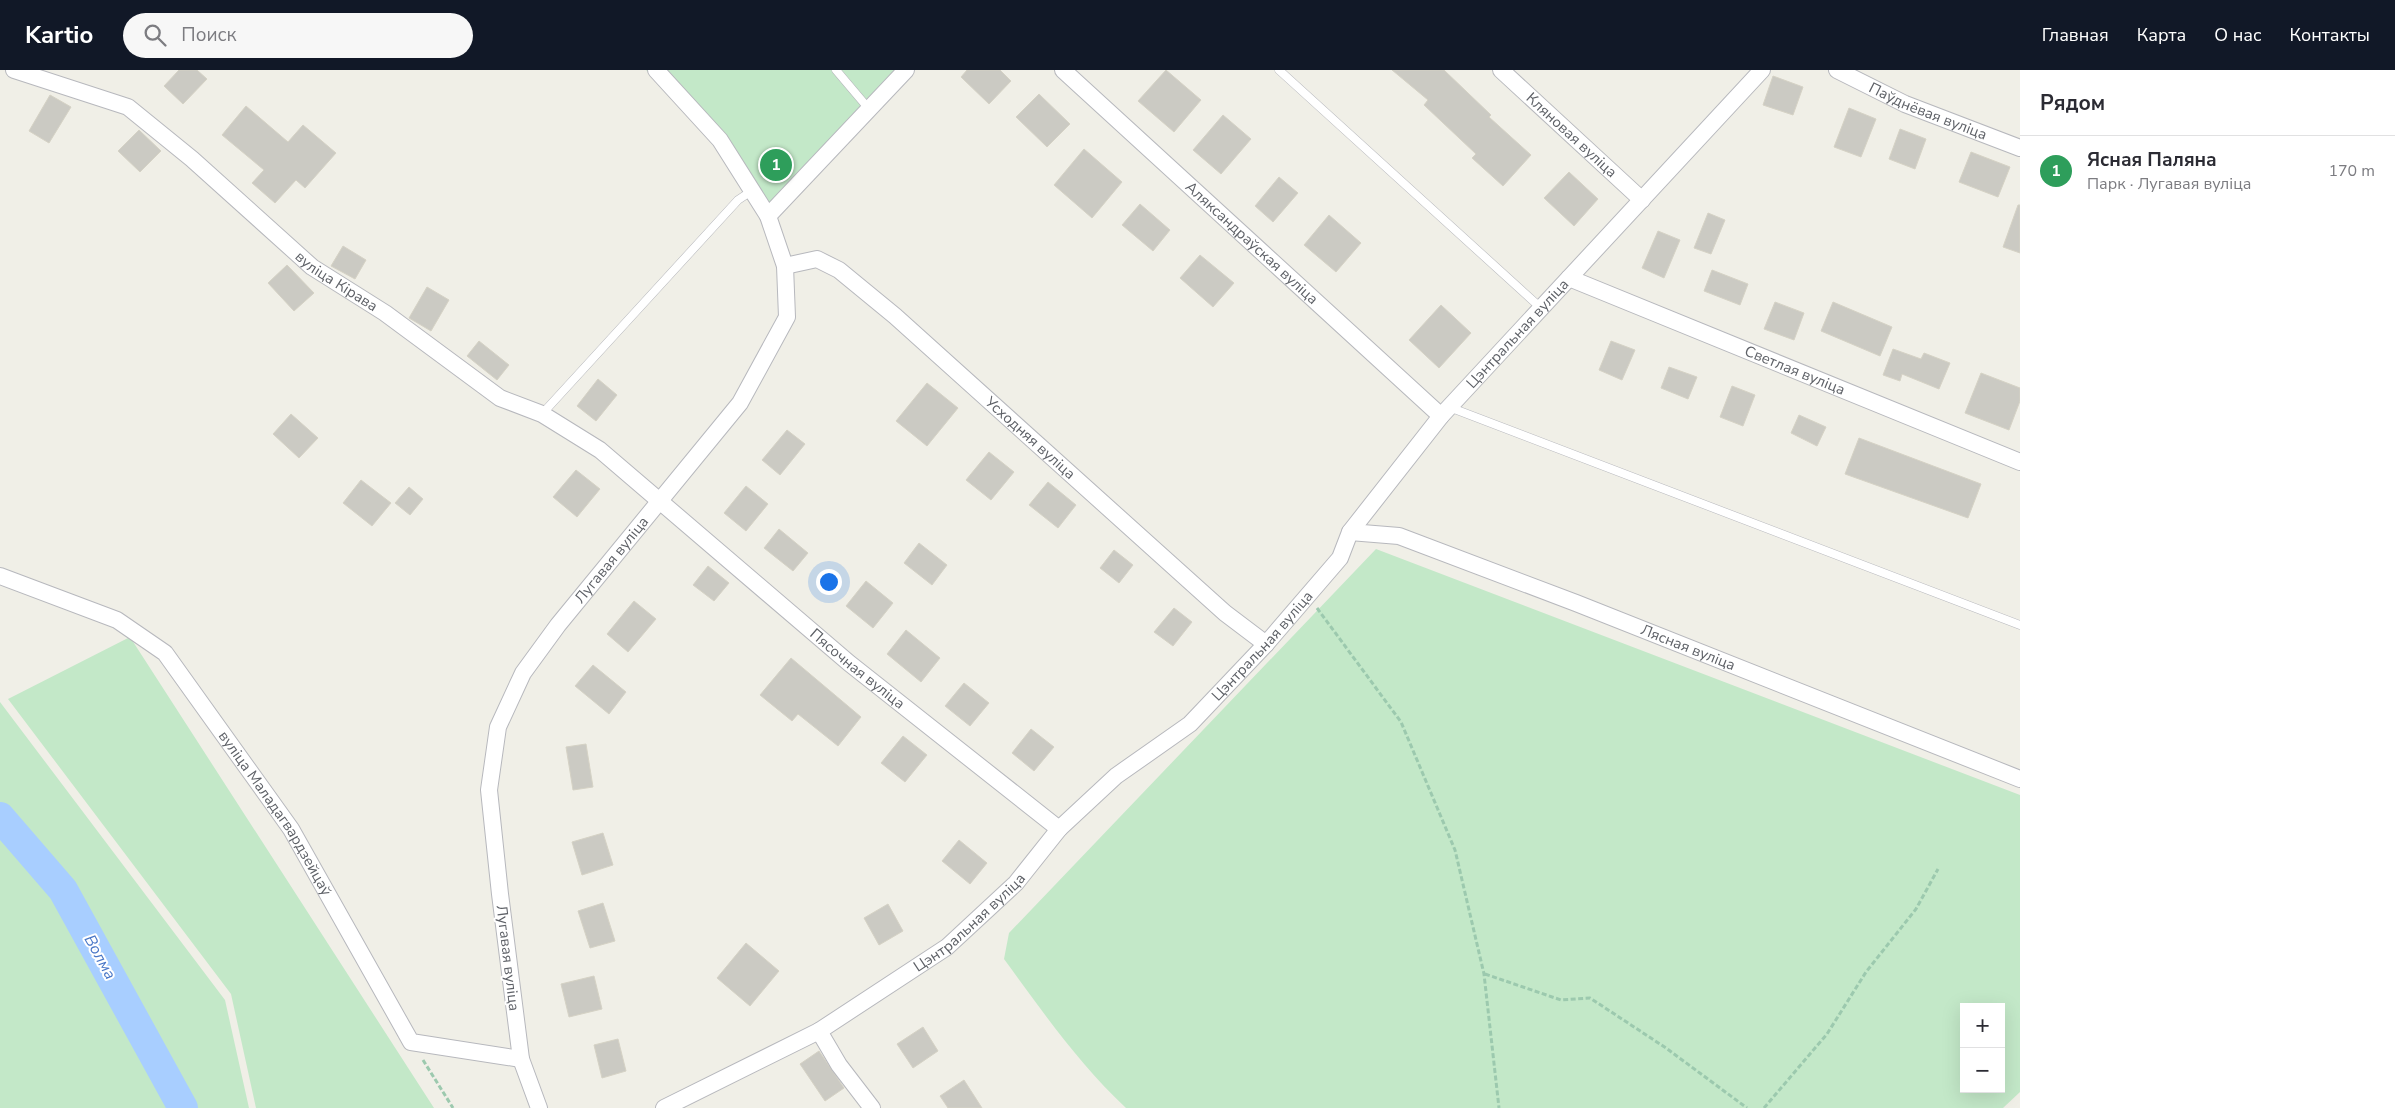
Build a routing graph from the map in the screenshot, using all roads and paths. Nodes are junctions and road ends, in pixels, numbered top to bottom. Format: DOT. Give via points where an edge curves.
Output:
graph roads {
  1 [pos="14,70"];
  2 [pos="656,70"];
  3 [pos="836,70"];
  4 [pos="906,70"];
  5 [pos="1063,70"];
  6 [pos="1280,70"];
  7 [pos="1501,70"];
  8 [pos="1762,70"];
  9 [pos="1838,70"];
  10 [pos="869,109"];
  11 [pos="2020,148"];
  12 [pos="753,190"];
  13 [pos="1642,200"];
  14 [pos="768,216"];
  15 [pos="784,266"];
  16 [pos="1569,278"];
  17 [pos="1541,308"];
  18 [pos="1445,411"];
  19 [pos="542,414"];
  20 [pos="2020,462"];
  21 [pos="660,502"];
  22 [pos="1350,532"];
  23 [pos="0,576"];
  24 [pos="1308,595"];
  25 [pos="2020,625"];
  26 [pos="1266,644"];
  27 [pos="2020,779"];
  28 [pos="1059,829"];
  29 [pos="1938,869"];
  30 [pos="1484,974"];
  31 [pos="819,1032"];
  32 [pos="411,1042"];
  33 [pos="521,1059"];
  34 [pos="453,1108"];
  35 [pos="539,1108"];
  36 [pos="664,1108"];
  37 [pos="872,1108"];
  38 [pos="1499,1108"];
  39 [pos="1748,1108"];
  40 [pos="1764,1108"];
  1 -- 19 [label="street, вуліца Кірава" via="128,107 192,159 312,267 386,313 500,398"];
  2 -- 12 [label="street, Лугавая вуліца" via="720,140"];
  3 -- 10 [label="lane"];
  4 -- 10 [label="street"];
  5 -- 18 [label="street, Аляксандраўская вуліца"];
  6 -- 17 [label="lane"];
  7 -- 13 [label="street, Кляновая вуліца"];
  8 -- 13 [label="street, Цэнтральная вуліца"];
  9 -- 11 [label="street, Паўднёвая вуліца" via="1906,104"];
  10 -- 14 [label="street"];
  12 -- 14 [label="street, Лугавая вуліца"];
  12 -- 19 [label="lane" via="738,200"];
  13 -- 16 [label="street, Цэнтральная вуліца"];
  14 -- 15 [label="street, Лугавая вуліца"];
  15 -- 21 [label="street, Лугавая вуліца" via="787,317 740,403"];
  15 -- 26 [label="street, Усходняя вуліца" via="817,259 839,270 895,316 1225,613"];
  16 -- 17 [label="street, Цэнтральная вуліца"];
  16 -- 20 [label="street, Светлая вуліца"];
  17 -- 18 [label="street, Цэнтральная вуліца"];
  18 -- 22 [label="street, Цэнтральная вуліца"];
  18 -- 25 [label="lane"];
  19 -- 21 [label="street, вуліца Кірава" via="600,450"];
  21 -- 28 [label="street, Пясочная вуліца" via="849,663"];
  21 -- 33 [label="street, Лугавая вуліца" via="558,625 523,673 498,727 489,790"];
  22 -- 24 [label="street, Цэнтральная вуліца" via="1340,558"];
  22 -- 27 [label="street, Лясная вуліца" via="1399,536"];
  23 -- 32 [label="street, вуліца Маладагвардзейцаў" via="117,620 165,653 291,829"];
  24 -- 26 [label="street, Цэнтральная вуліца"];
  24 -- 30 [label="path" via="1401,722 1455,850"];
  26 -- 28 [label="street, Цэнтральная вуліца" via="1190,724 1116,776"];
  28 -- 31 [label="street, Цэнтральная вуліца" via="1016,883 947,947"];
  29 -- 40 [label="path" via="1916,909 1866,972 1827,1034"];
  30 -- 38 [label="path"];
  30 -- 39 [label="path" via="1561,1000 1590,998"];
  31 -- 36 [label="street, Цэнтральная вуліца"];
  31 -- 37 [label="street"];
  32 -- 33 [label="street"];
  32 -- 34 [label="path"];
  33 -- 35 [label="street, Лугавая вуліца"];
}
